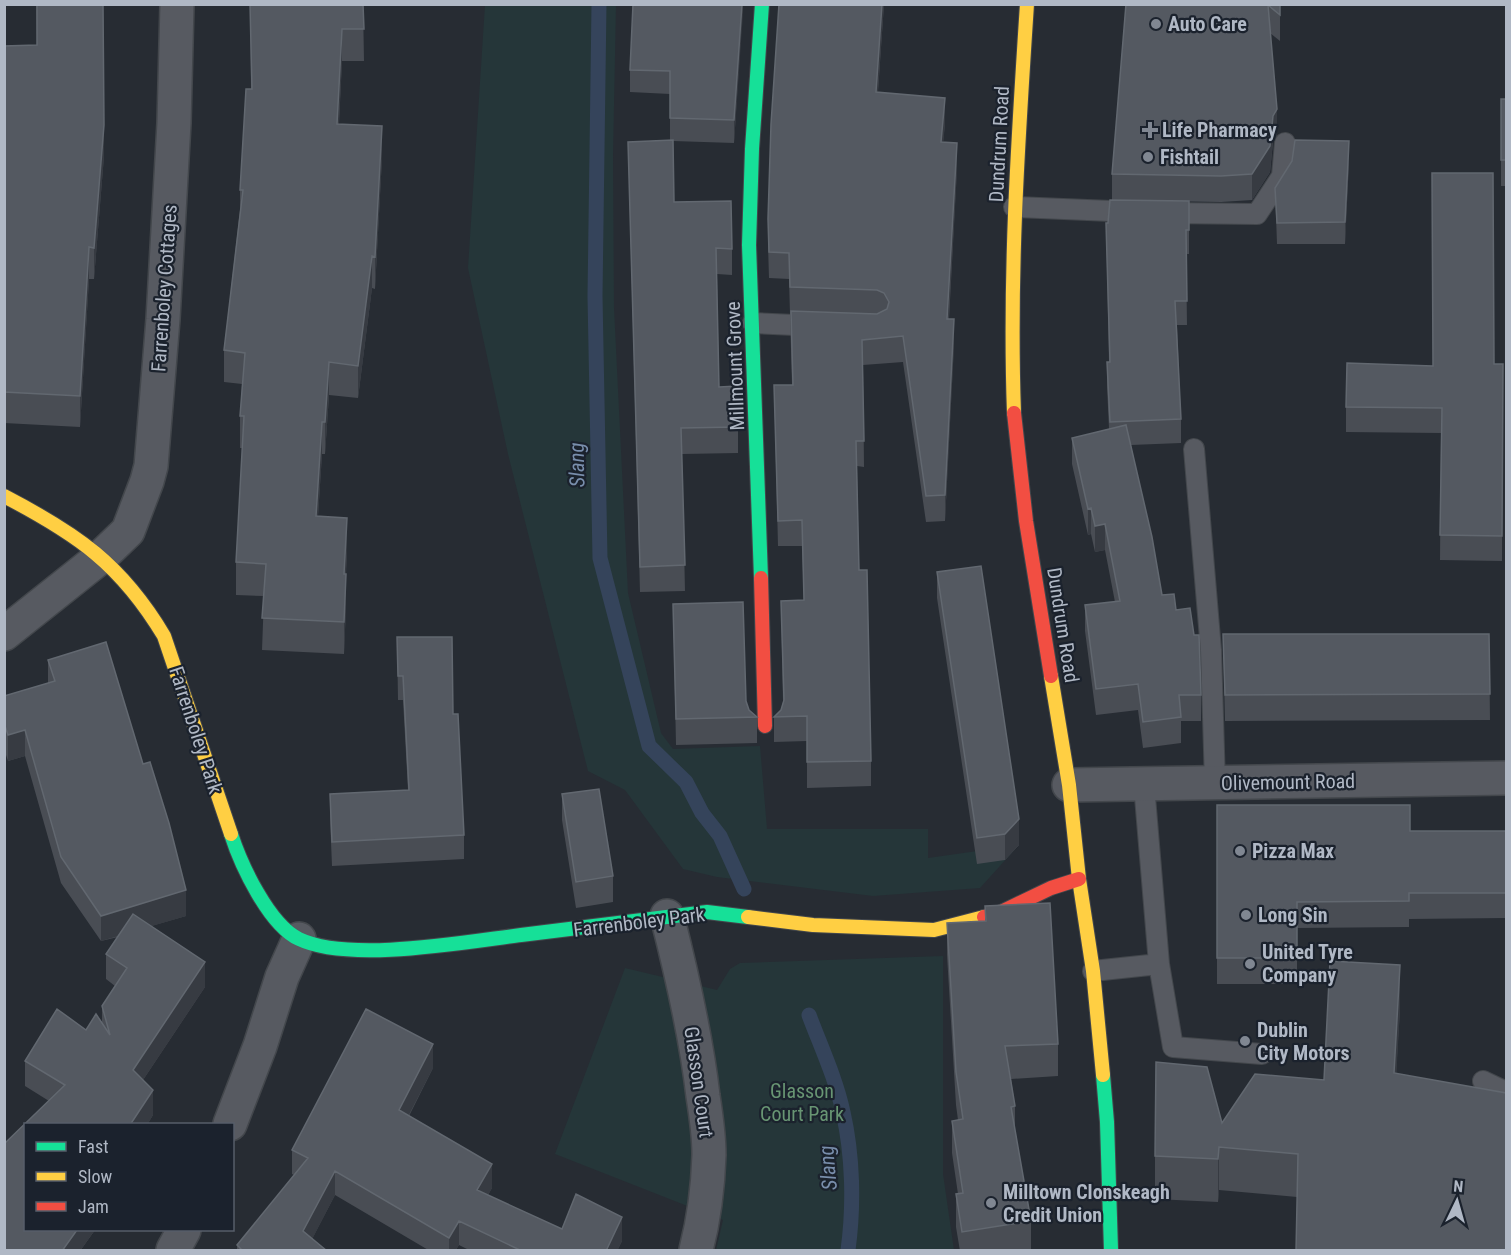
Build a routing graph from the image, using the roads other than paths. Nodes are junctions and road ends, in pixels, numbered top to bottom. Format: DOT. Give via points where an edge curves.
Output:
graph roads {
  1 [pos="177,4"];
  2 [pos="762,4"];
  3 [pos="1026,4"];
  4 [pos="1285,143"];
  5 [pos="1014,207"];
  6 [pos="753,323"];
  7 [pos="832,326"];
  8 [pos="1194,449"];
  9 [pos="4,496"];
  10 [pos="102,556"];
  11 [pos="4,634"];
  12 [pos="765,726"];
  13 [pos="1506,778"];
  14 [pos="1144,784"];
  15 [pos="1215,784"];
  16 [pos="1069,785"];
  17 [pos="1079,879"];
  18 [pos="667,916"];
  19 [pos="299,939"];
  20 [pos="1159,964"];
  21 [pos="1093,970"];
  22 [pos="1262,1054"];
  23 [pos="1483,1081"];
  24 [pos="1506,1092"];
  25 [pos="231,1123"];
  26 [pos="183,1231"];
  27 [pos="173,1251"];
  28 [pos="696,1251"];
  29 [pos="1111,1251"];
  1 -- 10 [label="street, Farrenboley Cottages" via="164,319 150,466 128,531"];
  2 -- 6 [label="street, Millmount Grove" via="749,233"];
  3 -- 5 [label="street, Dundrum Road"];
  4 -- 5 [label="lane" via="1282,176 1257,214"];
  5 -- 16 [label="street, Dundrum Road" via="1014,428"];
  6 -- 7 [label="lane"];
  6 -- 12 [label="street, Millmount Grove"];
  8 -- 15 [label="lane" via="1211,650"];
  9 -- 10 [label="street, Farrenboley Park" via="51,519"];
  10 -- 11 [label="street"];
  10 -- 19 [label="street, Farrenboley Park" via="142,602 164,636 238,856 268,910"];
  13 -- 15 [label="street, Olivemount Road"];
  14 -- 15 [label="street, Olivemount Road"];
  14 -- 16 [label="street, Olivemount Road"];
  14 -- 20 [label="lane"];
  16 -- 17 [label="street, Dundrum Road"];
  17 -- 18 [label="street, Farrenboley Park" via="999,914 934,930 813,925 707,912"];
  17 -- 21 [label="street, Dundrum Road"];
  18 -- 19 [label="street, Farrenboley Park" via="440,945 362,950 328,948"];
  18 -- 28 [label="street, Glasson Court" via="688,1002 709,1153 703,1224"];
  19 -- 25 [label="street"];
  20 -- 21 [label="lane"];
  20 -- 22 [label="lane" via="1173,1047"];
  21 -- 29 [label="street, Dundrum Road" via="1107,1122"];
  23 -- 24 [label="lane"];
  26 -- 27 [label="street"];
}
